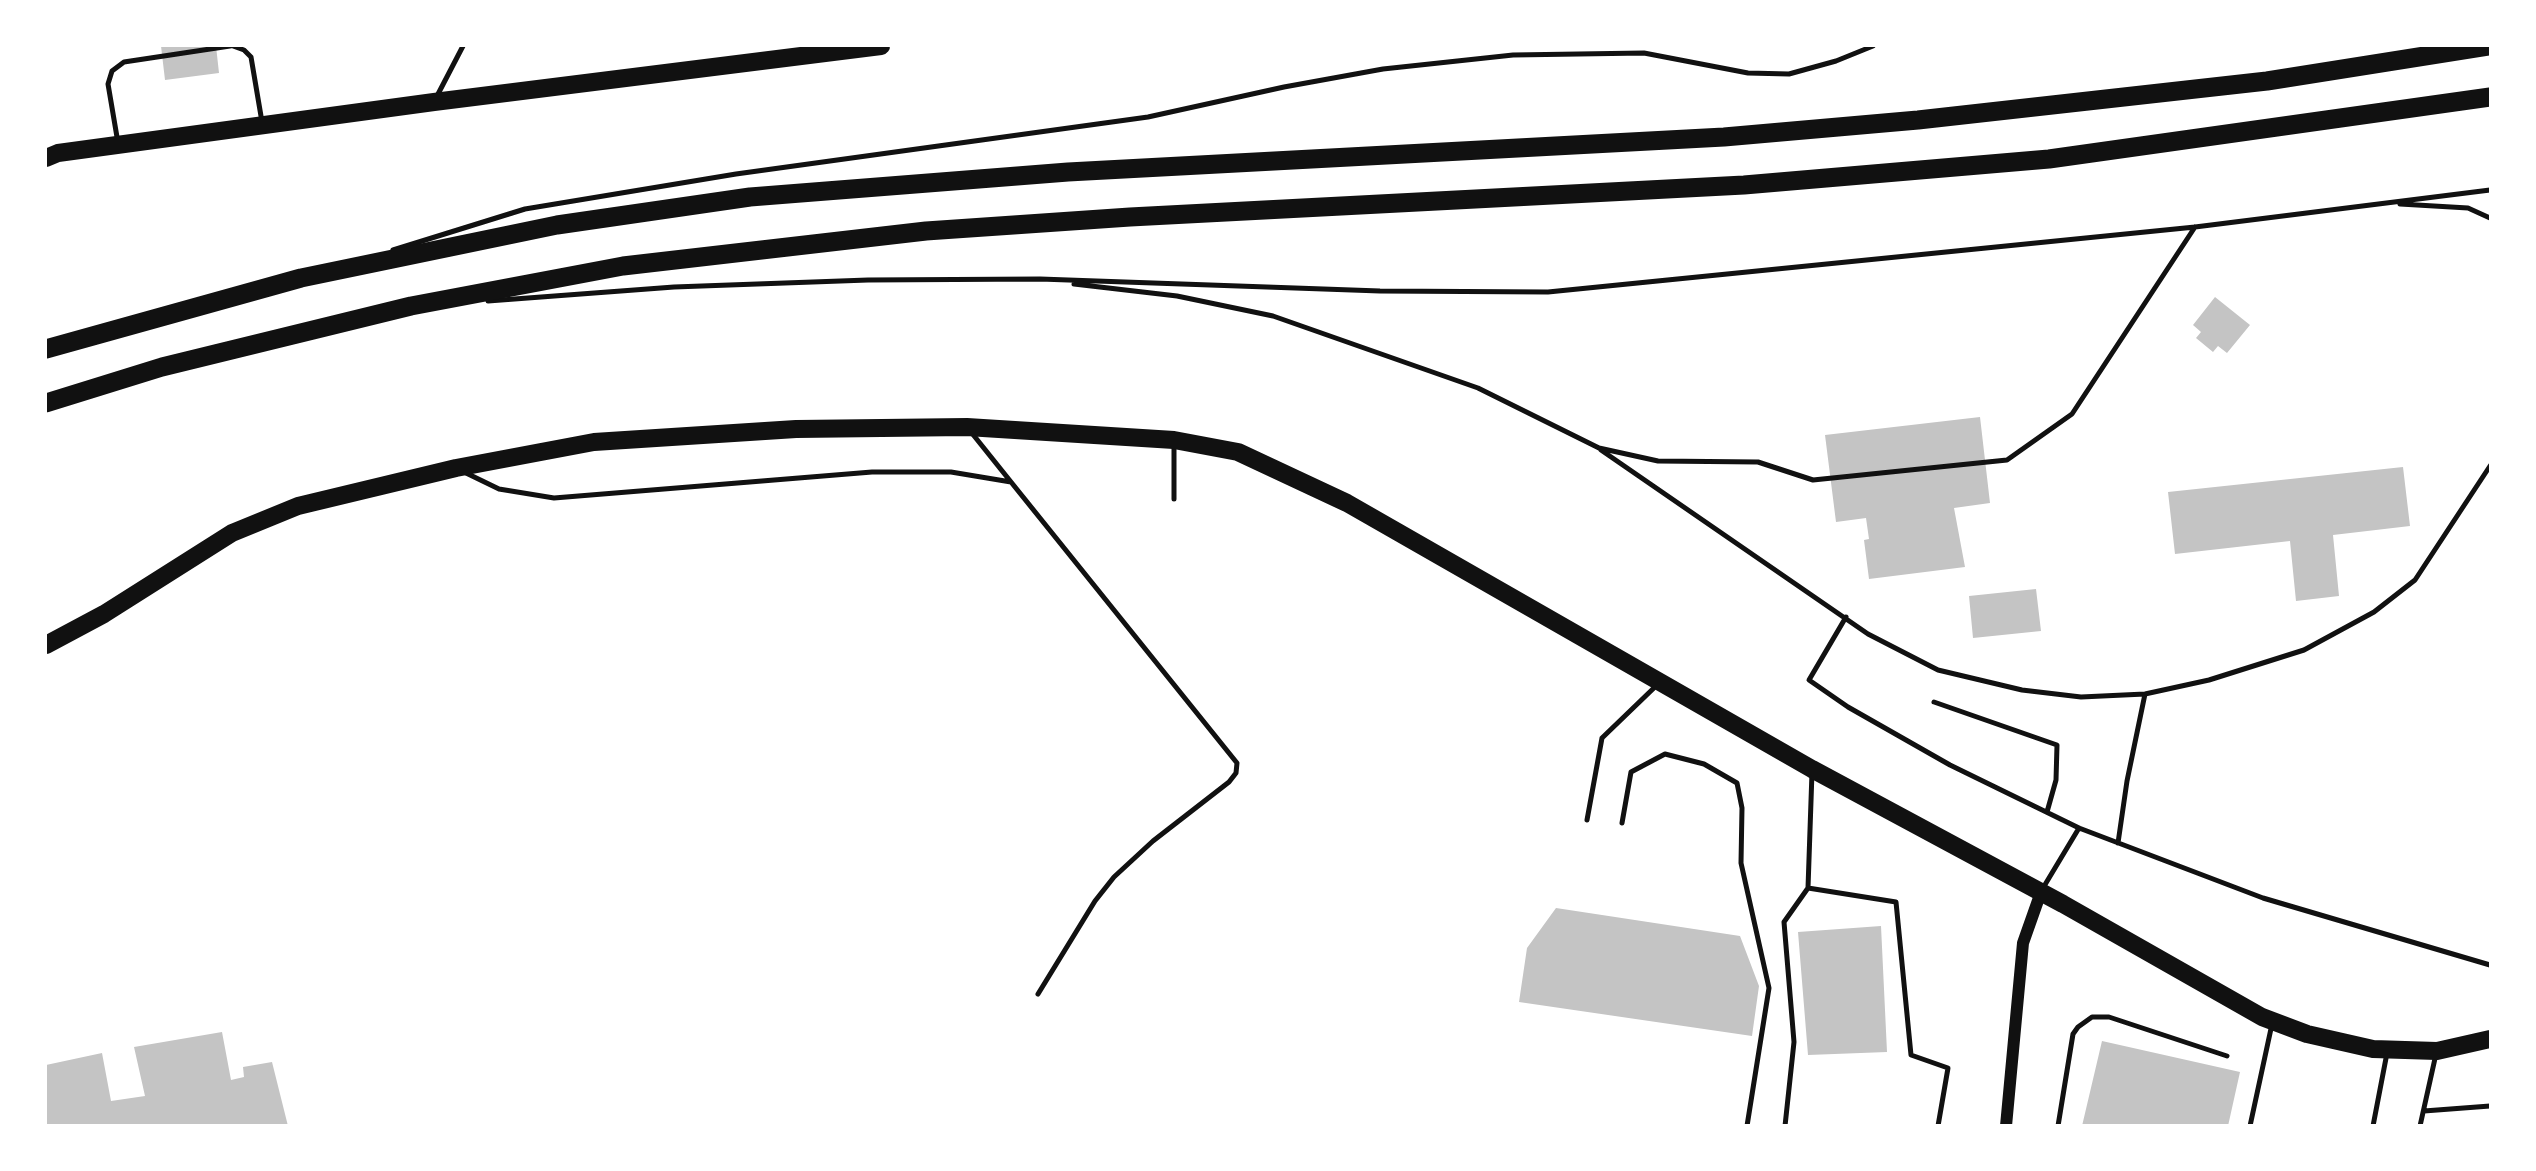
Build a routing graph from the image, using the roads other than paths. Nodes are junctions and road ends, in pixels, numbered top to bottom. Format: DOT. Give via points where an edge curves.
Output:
graph roads {
  1 [pos="231,46"];
  2 [pos="463,46"];
  3 [pos="881,46"];
  4 [pos="1873,46"];
  5 [pos="2488,46"];
  6 [pos="2490,97"];
  7 [pos="434,102"];
  8 [pos="263,125"];
  9 [pos="118,145"];
  10 [pos="50,153"];
  11 [pos="2490,190"];
  12 [pos="2386,204"];
  13 [pos="2490,218"];
  14 [pos="2195,227"];
  15 [pos="301,278"];
  16 [pos="1040,279"];
  17 [pos="411,306"];
  18 [pos="46,349"];
  19 [pos="46,403"];
  20 [pos="967,427"];
  21 [pos="1174,440"];
  22 [pos="1599,448"];
  23 [pos="2490,466"];
  24 [pos="456,468"];
  25 [pos="1011,482"];
  26 [pos="1174,499"];
  27 [pos="1846,617"];
  28 [pos="46,645"];
  29 [pos="1659,682"];
  30 [pos="2145,694"];
  31 [pos="1934,702"];
  32 [pos="1812,769"];
  33 [pos="2047,812"];
  34 [pos="1587,820"];
  35 [pos="1622,823"];
  36 [pos="2079,828"];
  37 [pos="2118,843"];
  38 [pos="1808,888"];
  39 [pos="2041,892"];
  40 [pos="2490,965"];
  41 [pos="1038,994"];
  42 [pos="2272,1021"];
  43 [pos="2490,1038"];
  44 [pos="2388,1050"];
  45 [pos="2437,1051"];
  46 [pos="2227,1056"];
  47 [pos="2490,1106"];
  48 [pos="2424,1111"];
  49 [pos="1747,1125"];
  50 [pos="1785,1125"];
  51 [pos="1938,1125"];
  52 [pos="2006,1125"];
  53 [pos="2058,1125"];
  54 [pos="2250,1125"];
  55 [pos="2372,1125"];
  56 [pos="2420,1125"];
  1 -- 8 [label="lane" via="251,57"];
  1 -- 9 [label="lane" via="124,62 111,71 108,84"];
  2 -- 7 [label="lane"];
  3 -- 7 [label="main road"];
  4 -- 15 [label="lane" via="1789,74 1748,73 1644,53 1513,55 1382,69 1148,117 736,174 525,209"];
  5 -- 15 [label="highway" via="2240,84 1724,137 1068,172 750,197 556,225"];
  6 -- 17 [label="highway" via="2049,159 1745,185 926,231 623,266"];
  7 -- 8 [label="main road"];
  8 -- 9 [label="main road"];
  9 -- 10 [label="main road"];
  11 -- 12 [label="lane"];
  12 -- 13 [label="lane" via="2468,208"];
  12 -- 14 [label="lane"];
  14 -- 16 [label="lane" via="1548,292 1380,292"];
  14 -- 22 [label="lane" via="2072,414 2007,460 1813,481 1758,462 1658,461"];
  15 -- 18 [label="highway"];
  16 -- 17 [label="lane" via="869,279 674,287"];
  16 -- 22 [label="lane" via="1177,296 1273,316 1478,388"];
  17 -- 19 [label="highway" via="162,366"];
  20 -- 21 [label="main road"];
  20 -- 24 [label="main road" via="796,429 594,442"];
  20 -- 25 [label="lane"];
  21 -- 26 [label="lane"];
  21 -- 29 [label="main road" via="1238,452 1348,503"];
  22 -- 27 [label="lane"];
  23 -- 30 [label="lane" via="2415,580 2374,612 2304,650 2209,680"];
  24 -- 25 [label="lane" via="499,489 554,498 872,472 951,472"];
  24 -- 28 [label="main road" via="298,506 232,533"];
  25 -- 41 [label="lane" via="1237,763 1229,782 1114,877"];
  27 -- 30 [label="lane" via="1868,634 1938,670 1979,681 2081,696"];
  27 -- 33 [label="lane" via="1809,680 1950,765"];
  29 -- 32 [label="main road"];
  29 -- 34 [label="lane" via="1602,738"];
  30 -- 37 [label="lane"];
  31 -- 33 [label="lane" via="2057,745 2056,780"];
  32 -- 38 [label="lane"];
  32 -- 39 [label="main road"];
  33 -- 36 [label="lane"];
  35 -- 49 [label="lane" via="1631,772 1665,754 1704,764 1737,783 1742,808 1741,863 1769,988"];
  36 -- 37 [label="lane"];
  36 -- 39 [label="lane"];
  37 -- 40 [label="lane" via="2263,898"];
  38 -- 50 [label="lane" via="1784,922 1794,1042"];
  38 -- 51 [label="lane" via="1896,902 1911,1055 1948,1068"];
  39 -- 42 [label="main road"];
  39 -- 52 [label="street" via="2024,943"];
  42 -- 44 [label="main road" via="2330,1041"];
  42 -- 54 [label="lane"];
  43 -- 45 [label="main road"];
  44 -- 45 [label="main road"];
  44 -- 55 [label="lane"];
  45 -- 48 [label="lane"];
  46 -- 53 [label="lane" via="2109,1017 2092,1017 2073,1034"];
  47 -- 48 [label="lane"];
  48 -- 56 [label="lane"];
}
